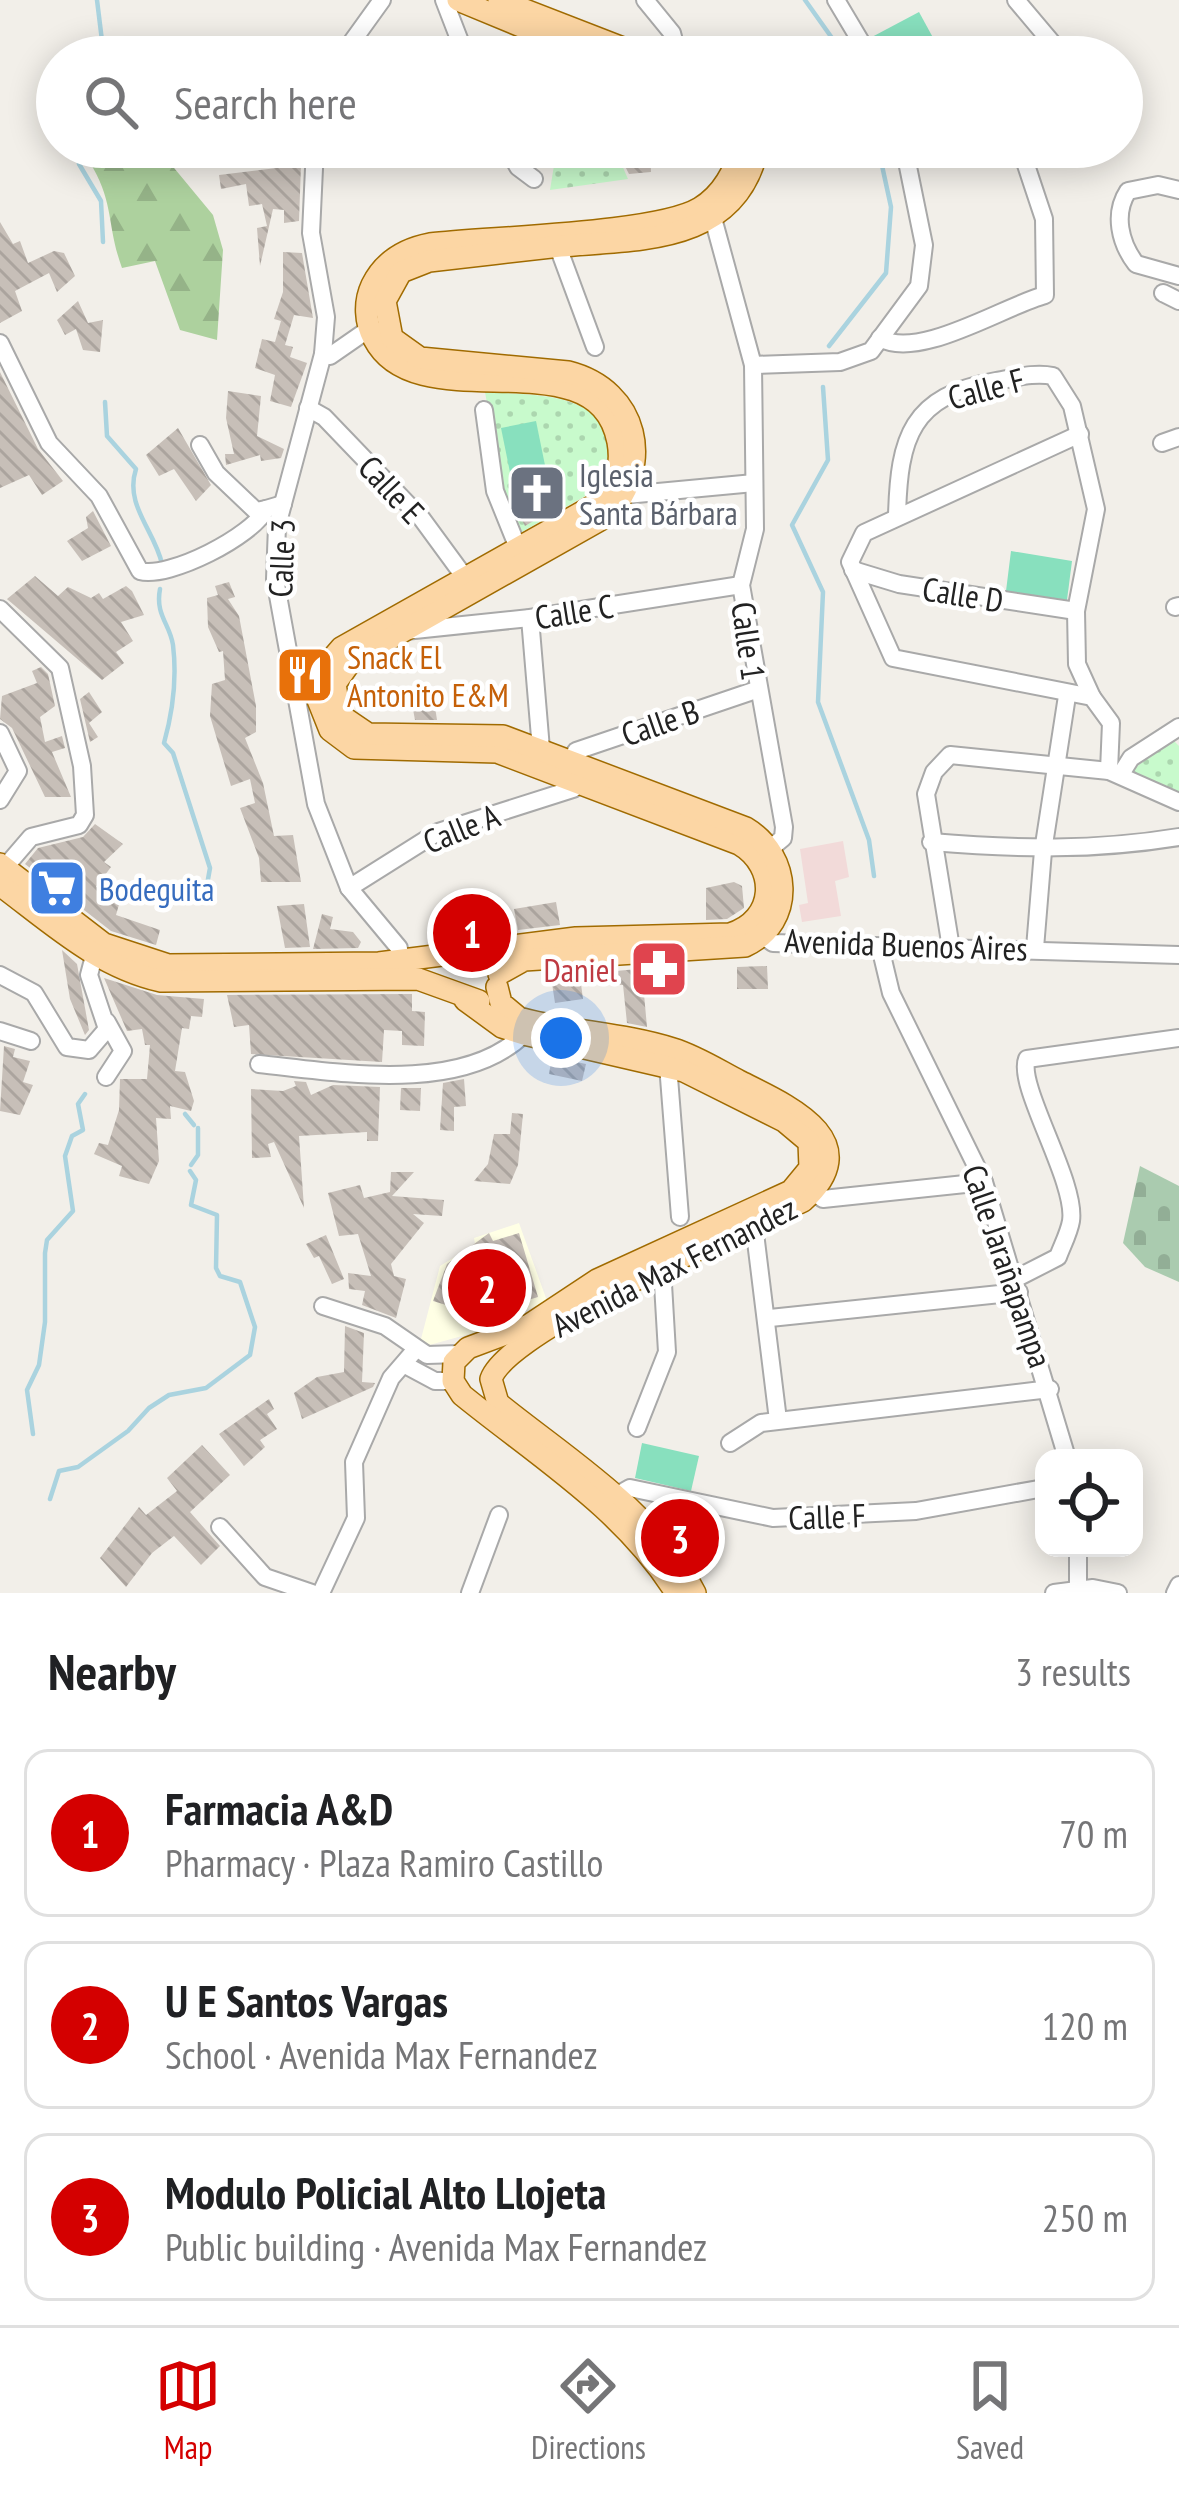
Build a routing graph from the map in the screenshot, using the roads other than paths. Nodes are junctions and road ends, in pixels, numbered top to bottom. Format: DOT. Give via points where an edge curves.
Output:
graph roads {
  1 [pos="382,0"];
  2 [pos="444,0"];
  3 [pos="458,0"];
  4 [pos="499,0"];
  5 [pos="645,0"];
  6 [pos="836,0"];
  7 [pos="1026,4"];
  8 [pos="356,36"];
  9 [pos="458,36"];
  10 [pos="545,36"];
  11 [pos="585,36"];
  12 [pos="673,36"];
  13 [pos="857,36"];
  14 [pos="1049,36"];
  15 [pos="313,168"];
  16 [pos="519,168"];
  17 [pos="732,168"];
  18 [pos="750,168"];
  19 [pos="908,168"];
  20 [pos="1027,168"];
  21 [pos="534,179"];
  22 [pos="1179,190"];
  23 [pos="709,212"];
  24 [pos="557,239"];
  25 [pos="1179,276"];
  26 [pos="377,326"];
  27 [pos="880,338"];
  28 [pos="0,343"];
  29 [pos="595,347"];
  30 [pos="322,354"];
  31 [pos="753,365"];
  32 [pos="308,408"];
  33 [pos="484,410"];
  34 [pos="1080,434"];
  35 [pos="200,445"];
  36 [pos="754,483"];
  37 [pos="619,492"];
  38 [pos="274,507"];
  39 [pos="897,516"];
  40 [pos="518,548"];
  41 [pos="853,570"];
  42 [pos="741,585"];
  43 [pos="470,586"];
  44 [pos="0,609"];
  45 [pos="1076,611"];
  46 [pos="530,618"];
  47 [pos="401,623"];
  48 [pos="755,690"];
  49 [pos="1067,696"];
  50 [pos="1092,697"];
  51 [pos="319,709"];
  52 [pos="1178,730"];
  53 [pos="0,733"];
  54 [pos="538,757"];
  55 [pos="1058,765"];
  56 [pos="573,770"];
  57 [pos="1115,772"];
  58 [pos="0,800"];
  59 [pos="1179,802"];
  60 [pos="1179,837"];
  61 [pos="932,842"];
  62 [pos="771,848"];
  63 [pos="1042,851"];
  64 [pos="1,872"];
  65 [pos="349,888"];
  66 [pos="758,929"];
  67 [pos="382,934"];
  68 [pos="880,947"];
  69 [pos="399,948"];
  70 [pos="951,948"];
  71 [pos="1035,948"];
  72 [pos="471,951"];
  73 [pos="1179,955"];
  74 [pos="94,956"];
  75 [pos="378,971"];
  76 [pos="0,975"];
  77 [pos="498,981"];
  78 [pos="461,998"];
  79 [pos="106,1022"];
  80 [pos="0,1031"];
  81 [pos="524,1034"];
  82 [pos="1179,1038"];
  83 [pos="31,1040"];
  84 [pos="671,1057"];
  85 [pos="259,1064"];
  86 [pos="106,1077"];
  87 [pos="984,1182"];
  88 [pos="808,1187"];
  89 [pos="680,1217"];
  90 [pos="751,1217"];
  91 [pos="658,1260"];
  92 [pos="1017,1286"];
  93 [pos="323,1306"];
  94 [pos="770,1318"];
  95 [pos="459,1354"];
  96 [pos="411,1358"];
  97 [pos="453,1381"];
  98 [pos="1050,1389"];
  99 [pos="778,1420"];
  100 [pos="637,1428"];
  101 [pos="730,1443"];
  102 [pos="1064,1449"];
  103 [pos="1035,1489"];
  104 [pos="609,1502"];
  105 [pos="500,1516"];
  106 [pos="220,1527"];
  107 [pos="1078,1557"];
  108 [pos="473,1592"];
  109 [pos="1078,1592"];
  110 [pos="317,1593"];
  111 [pos="676,1593"];
  112 [pos="695,1593"];
  113 [pos="1054,1593"];
  114 [pos="1118,1593"];
  1 -- 8 [label="street"];
  2 -- 9 [label="street"];
  3 -- 10 [label="main road"];
  4 -- 11 [label="main road"];
  5 -- 12 [label="street"];
  6 -- 13 [label="street"];
  7 -- 14 [label="street"];
  15 -- 30 [label="street, Calle 3"];
  16 -- 21 [label="street"];
  17 -- 23 [label="main road"];
  18 -- 23 [label="main road" via="744,186"];
  19 -- 27 [label="street" via="925,266 920,286"];
  20 -- 27 [label="street" via="1044,219 1045,295 943,336 892,344"];
  22 -- 25 [label="street" via="1158,185 1129,191 1121,202 1121,235 1136,264"];
  23 -- 24 [label="main road" via="660,238"];
  23 -- 31 [label="street, Calle 1"];
  24 -- 26 [label="main road" via="430,244 401,253 368,295"];
  24 -- 29 [label="street"];
  26 -- 30 [label="street"];
  26 -- 37 [label="main road" via="420,358 568,372 597,392 616,432"];
  27 -- 31 [label="street" via="871,351 841,362"];
  28 -- 38 [label="street" via="49,443 99,496 140,572 155,575 193,559 258,526"];
  30 -- 32 [label="street, Calle 3"];
  31 -- 36 [label="street, Calle 1"];
  32 -- 38 [label="street, Calle 3"];
  32 -- 43 [label="street, Calle E" via="422,519"];
  33 -- 40 [label="street" via="495,491"];
  34 -- 39 [label="street"];
  34 -- 39 [label="street, Calle F" via="1053,376 978,384 934,402 914,424 898,472"];
  34 -- 45 [label="street" via="1096,509"];
  35 -- 38 [label="street" via="256,511"];
  36 -- 37 [label="street"];
  36 -- 42 [label="street, Calle 1"];
  37 -- 40 [label="main road"];
  37 -- 43 [label="main road" via="596,523"];
  38 -- 51 [label="street, Calle 3" via="291,683"];
  39 -- 41 [label="street" via="856,541"];
  40 -- 43 [label="main road"];
  41 -- 45 [label="street, Calle D"];
  41 -- 49 [label="street" via="892,658"];
  42 -- 46 [label="street, Calle C"];
  42 -- 48 [label="street, Calle 1"];
  43 -- 47 [label="main road"];
  44 -- 64 [label="street" via="60,668 85,800 79,825 31,837"];
  45 -- 50 [label="street" via="1077,664"];
  46 -- 47 [label="street, Calle C"];
  46 -- 54 [label="street"];
  47 -- 51 [label="main road" via="329,659"];
  48 -- 56 [label="street, Calle B" via="575,751"];
  48 -- 62 [label="street, Calle 1" via="784,827"];
  49 -- 50 [label="street"];
  49 -- 55 [label="street"];
  50 -- 57 [label="street" via="1111,723"];
  51 -- 54 [label="main road" via="337,737 362,751 481,749"];
  51 -- 65 [label="street, Calle 3" via="316,805"];
  52 -- 57 [label="street"];
  53 -- 58 [label="street" via="18,771"];
  54 -- 56 [label="main road"];
  55 -- 57 [label="street"];
  55 -- 61 [label="street" via="950,755 926,794"];
  55 -- 63 [label="street"];
  56 -- 62 [label="main road" via="746,828"];
  56 -- 65 [label="street, Calle A" via="573,789 438,832"];
  56 -- 66 [label="main road" via="751,850 767,876"];
  57 -- 59 [label="street"];
  60 -- 63 [label="street"];
  61 -- 63 [label="street"];
  61 -- 70 [label="street"];
  62 -- 66 [label="main road" via="782,900"];
  63 -- 71 [label="street"];
  64 -- 74 [label="main road, Avenida Buenos Aires"];
  64 -- 75 [label="main road, Avenida Buenos Aires" via="104,944 148,962"];
  65 -- 67 [label="street, Calle 3"];
  66 -- 68 [label="street, Avenida Buenos Aires" via="773,943"];
  66 -- 72 [label="main road, Avenida Buenos Aires"];
  66 -- 77 [label="main road, Avenida Buenos Aires" via="730,950 524,960"];
  67 -- 69 [label="street, Calle 3"];
  67 -- 75 [label="street"];
  68 -- 70 [label="street, Avenida Buenos Aires"];
  68 -- 87 [label="street, Calle Jarañapampa" via="891,992"];
  70 -- 71 [label="street, Avenida Buenos Aires"];
  71 -- 73 [label="street, Avenida Buenos Aires"];
  72 -- 75 [label="main road, Avenida Buenos Aires"];
  72 -- 77 [label="main road" via="492,959"];
  72 -- 78 [label="main road" via="449,974"];
  74 -- 75 [label="main road, Avenida Buenos Aires" via="161,982"];
  74 -- 79 [label="street" via="89,974"];
  75 -- 78 [label="main road, Avenida Buenos Aires"];
  76 -- 79 [label="street" via="34,993 74,1050 101,1042"];
  77 -- 78 [label="main road" via="482,1000"];
  77 -- 84 [label="main road, Avenida Max Fernandez" via="501,1003 519,1018"];
  78 -- 81 [label="main road, Avenida Max Fernandez"];
  79 -- 86 [label="street" via="123,1051"];
  80 -- 83 [label="street"];
  81 -- 84 [label="main road, Avenida Max Fernandez"];
  81 -- 85 [label="street" via="453,1067 396,1076"];
  82 -- 92 [label="street" via="1027,1059 1024,1078 1072,1219 1058,1257"];
  84 -- 88 [label="main road, Avenida Max Fernandez" via="801,1132 812,1156"];
  84 -- 89 [label="street"];
  87 -- 88 [label="street" via="823,1198"];
  87 -- 92 [label="street, Calle Jarañapampa"];
  88 -- 90 [label="main road, Avenida Max Fernandez"];
  90 -- 91 [label="main road, Avenida Max Fernandez"];
  90 -- 94 [label="street"];
  91 -- 95 [label="main road, Avenida Max Fernandez" via="597,1280 529,1325"];
  91 -- 100 [label="street" via="667,1352"];
  91 -- 104 [label="main road, Avenida Max Fernandez" via="504,1358 491,1379 498,1402"];
  92 -- 94 [label="street"];
  92 -- 98 [label="street, Calle Jarañapampa"];
  93 -- 96 [label="street" via="385,1326"];
  94 -- 99 [label="street"];
  95 -- 96 [label="street"];
  95 -- 97 [label="main road"];
  96 -- 97 [label="street" via="435,1381"];
  96 -- 110 [label="street" via="391,1378 354,1462 356,1518"];
  97 -- 104 [label="main road, Avenida Max Fernandez"];
  98 -- 99 [label="street"];
  98 -- 102 [label="street, Calle Jarañapampa"];
  99 -- 101 [label="street"];
  103 -- 104 [label="street, Calle F" via="850,1518 773,1518 630,1488"];
  104 -- 111 [label="main road, Avenida Max Fernandez"];
  104 -- 112 [label="main road, Avenida Max Fernandez" via="661,1542"];
  105 -- 108 [label="street"];
  106 -- 110 [label="street" via="266,1577"];
  107 -- 109 [label="street"];
  109 -- 113 [label="street"];
  109 -- 114 [label="street"];
}
